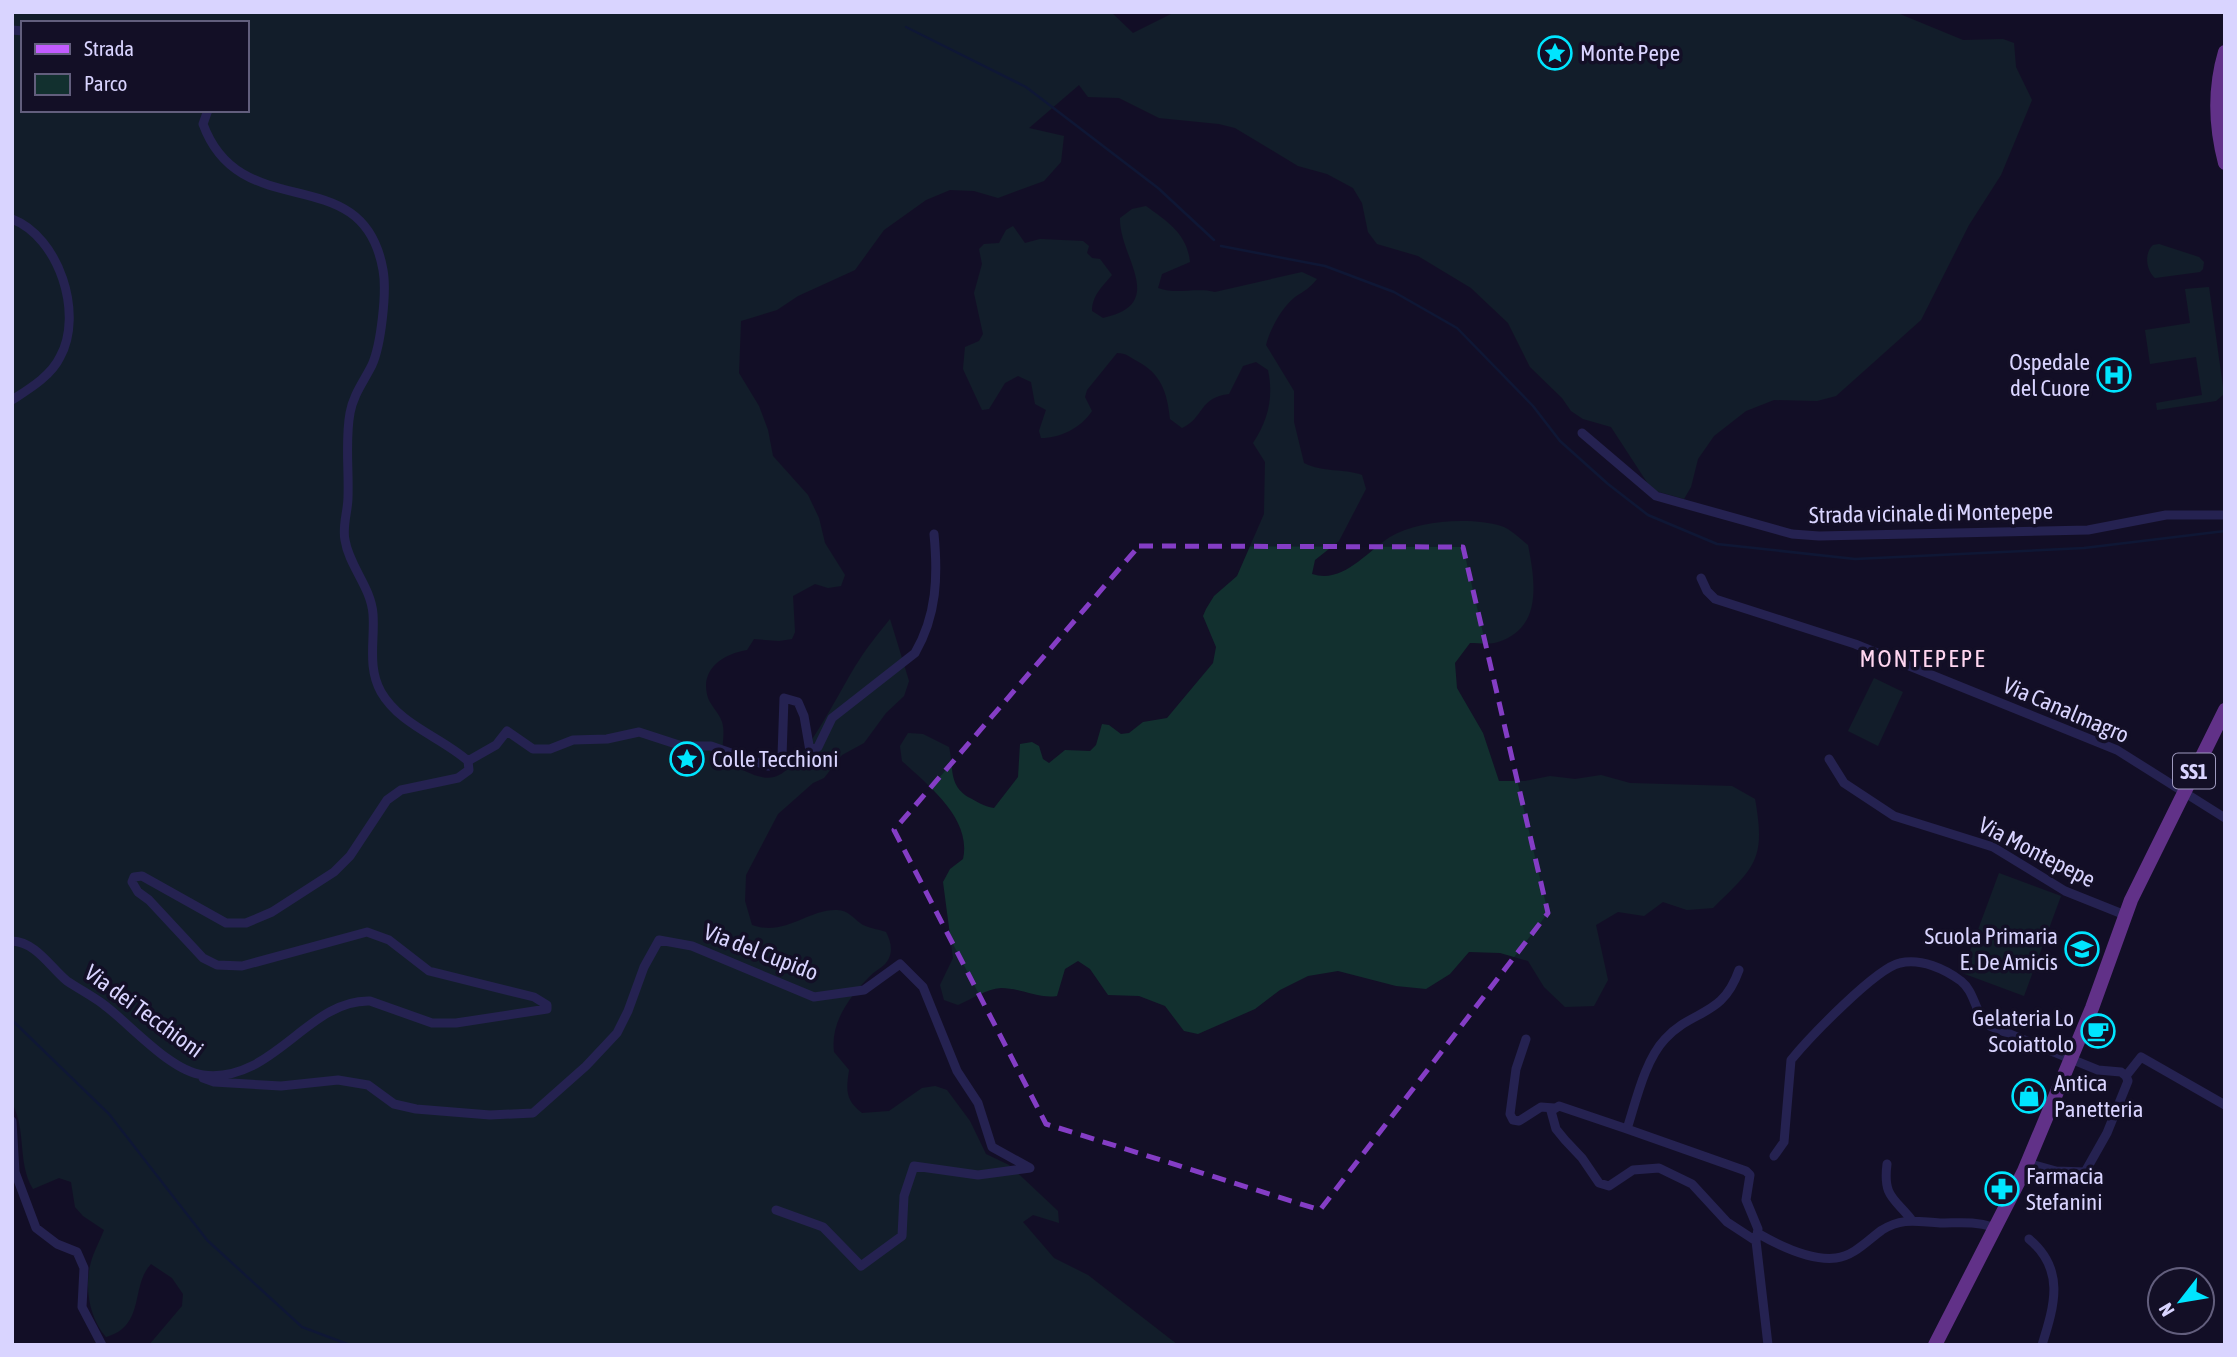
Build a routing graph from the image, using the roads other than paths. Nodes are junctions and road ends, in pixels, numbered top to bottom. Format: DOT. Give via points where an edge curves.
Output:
graph roads {
  1 [pos="2225,52"];
  2 [pos="207,112"];
  3 [pos="2225,163"];
  4 [pos="12,219"];
  5 [pos="12,400"];
  6 [pos="1582,433"];
  7 [pos="2225,515"];
  8 [pos="934,534"];
  9 [pos="1701,578"];
  10 [pos="2225,710"];
  11 [pos="1829,760"];
  12 [pos="468,761"];
  13 [pos="2184,790"];
  14 [pos="2225,818"];
  15 [pos="2126,915"];
  16 [pos="12,941"];
  17 [pos="1740,970"];
  18 [pos="1526,1039"];
  19 [pos="2072,1057"];
  20 [pos="192,1073"];
  21 [pos="2126,1076"];
  22 [pos="2225,1105"];
  23 [pos="1554,1108"];
  24 [pos="12,1121"];
  25 [pos="1627,1129"];
  26 [pos="1774,1156"];
  27 [pos="2027,1163"];
  28 [pos="1887,1164"];
  29 [pos="776,1210"];
  30 [pos="1911,1219"];
  31 [pos="1993,1227"];
  32 [pos="1757,1238"];
  33 [pos="2029,1239"];
  34 [pos="102,1345"];
  35 [pos="1768,1345"];
  36 [pos="1935,1345"];
  37 [pos="2042,1345"];
  1 -- 3 [label="main road" via="2218,73 2217,105"];
  2 -- 12 [label="street" via="203,124 209,140 242,174 265,186 350,210 369,232 383,271 379,343 349,412 345,540 373,612 372,661 381,692 411,723"];
  4 -- 5 [label="street" via="43,241 58,270 69,320 60,358"];
  6 -- 7 [label="street, Strada vicinale di Montepepe" via="1656,496 1793,534 2088,530 2166,515"];
  8 -- 12 [label="street" via="933,616 915,653 832,718 818,747 810,751 798,702 784,698 782,757 768,766 711,746 682,746 639,732 573,740 550,750 533,749 507,731 496,745"];
  9 -- 13 [label="street, Via Canalmagro" via="1715,599 1855,644 2118,750"];
  10 -- 13 [label="main road, SS1"];
  11 -- 15 [label="street, Via Montepepe" via="1844,783 1894,816 1993,847 2064,891"];
  12 -- 20 [label="street, Via dei Tecchioni" via="468,770 458,778 421,783 387,800 334,872 272,912 246,923 226,923 142,876 132,882 203,958 217,965 242,967 367,932 389,940 429,971 534,998 547,1009 432,1023 361,1001 310,1026 259,1064 228,1075"];
  13 -- 14 [label="street, Via Canalmagro"];
  13 -- 15 [label="main road, SS1"];
  15 -- 19 [label="main road, SS1"];
  16 -- 20 [label="street, Via dei Tecchioni" via="24,943"];
  17 -- 25 [label="street" via="1715,1007 1676,1030 1659,1047"];
  18 -- 23 [label="street" via="1516,1069 1510,1114 1519,1121 1541,1107"];
  19 -- 21 [label="street" via="2098,1070"];
  19 -- 26 [label="street" via="1990,1026 1982,1020 1964,983 1949,973 1913,962 1895,964 1791,1060 1784,1142"];
  19 -- 27 [label="main road, SS1"];
  20 -- 29 [label="street, Via del Cupido" via="214,1082 281,1086 315,1080 368,1085 394,1104 416,1109 533,1113 617,1033 659,940 692,946 814,997 864,990 900,964 923,987 957,1071 978,1103 992,1147 1030,1168 978,1175 914,1166 904,1196 902,1236 861,1266 823,1227"];
  21 -- 22 [label="street" via="2141,1057 2146,1058"];
  21 -- 27 [label="street" via="2107,1133 2085,1172"];
  23 -- 25 [label="street" via="1564,1107"];
  23 -- 32 [label="street" via="1551,1117 1556,1129 1598,1183 1609,1186 1633,1170 1659,1168 1692,1184 1727,1222"];
  24 -- 34 [label="street" via="15,1172 36,1228 77,1252 84,1268 82,1307"];
  25 -- 32 [label="street" via="1746,1171 1750,1175 1747,1207"];
  27 -- 31 [label="main road, SS1"];
  28 -- 30 [label="street" via="1887,1190"];
  30 -- 31 [label="street" via="1936,1223 1971,1220"];
  30 -- 32 [label="street" via="1889,1226 1838,1258"];
  31 -- 36 [label="main road, SS1"];
  32 -- 35 [label="street"];
  33 -- 37 [label="street" via="2042,1250 2053,1273 2050,1321"];
}
